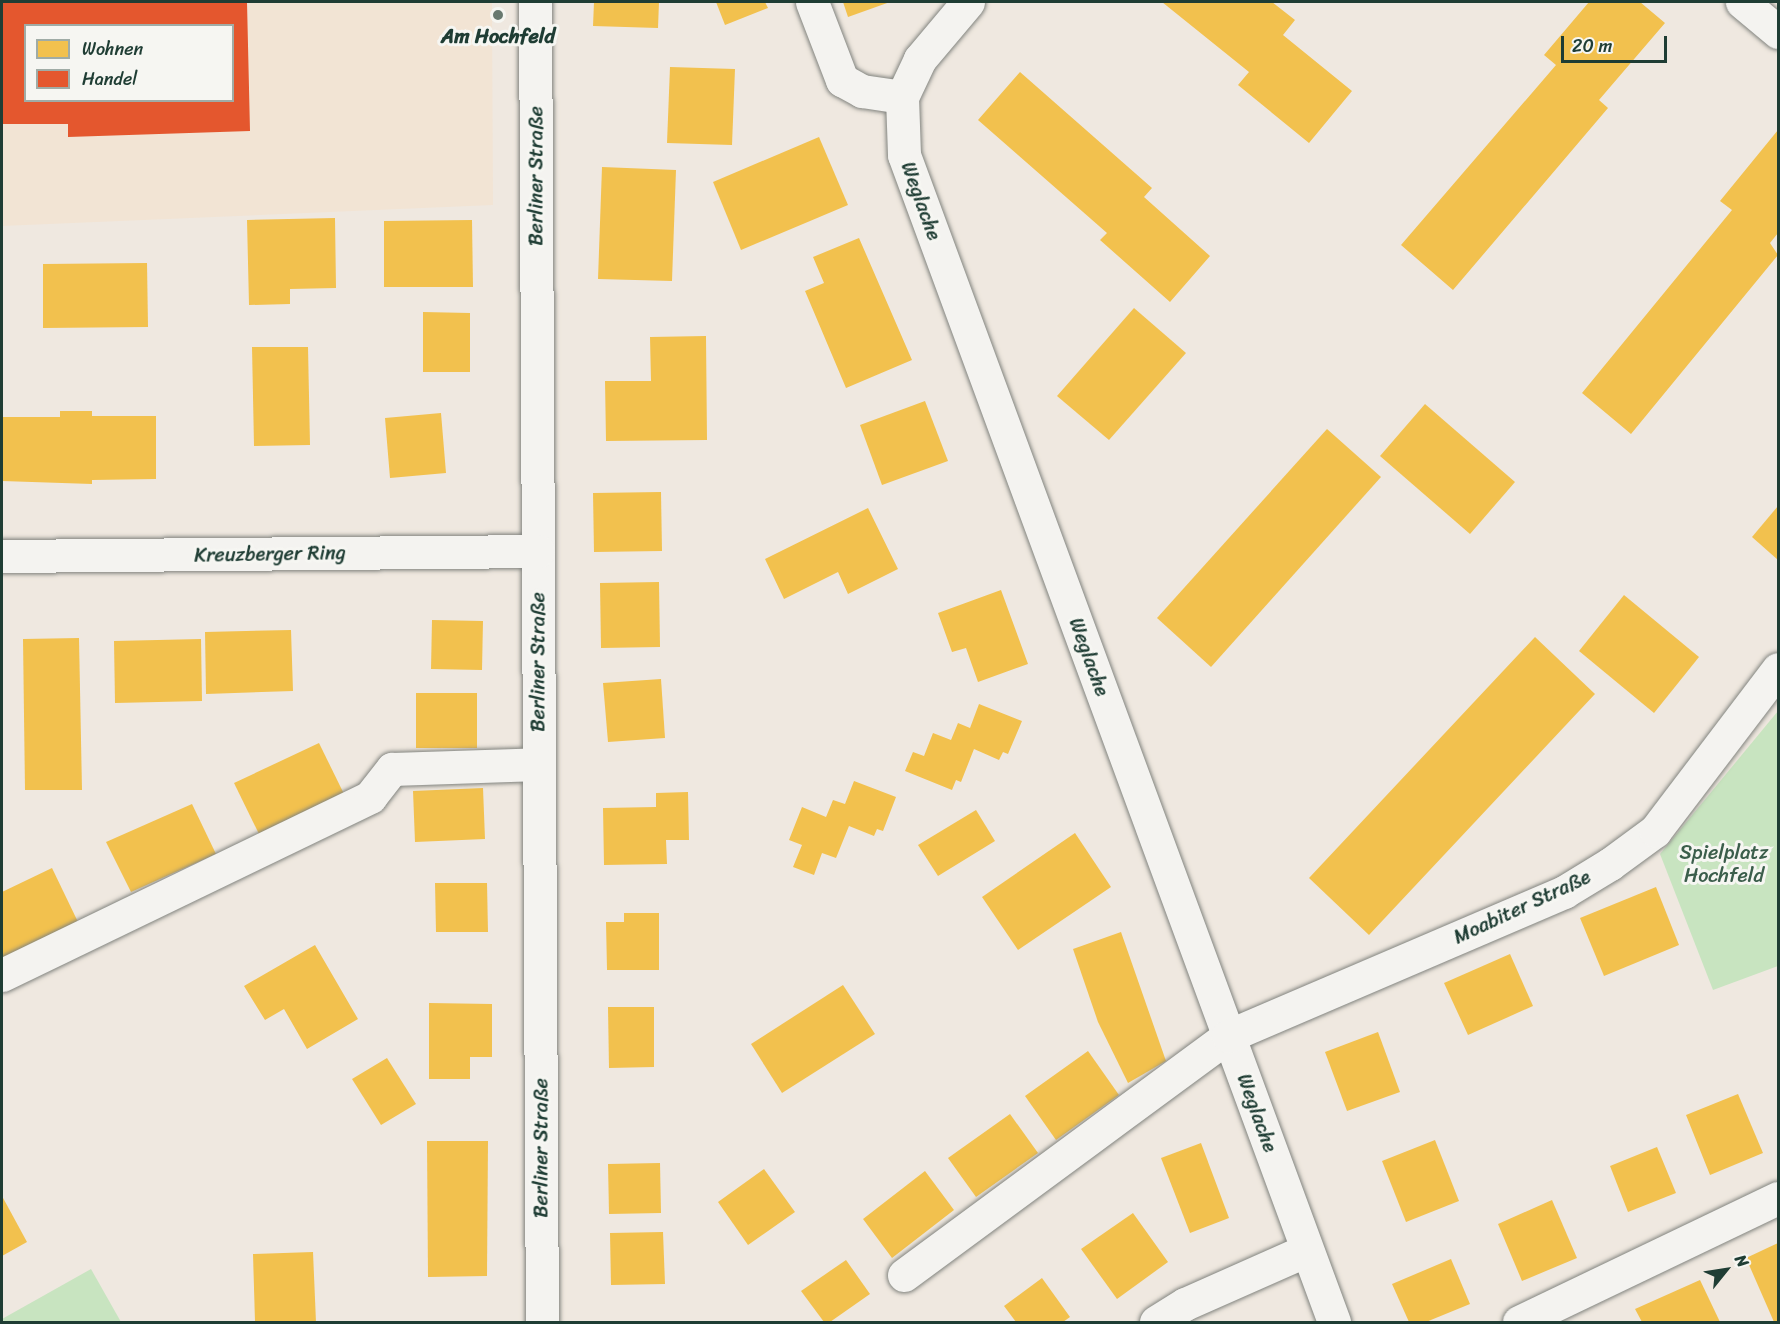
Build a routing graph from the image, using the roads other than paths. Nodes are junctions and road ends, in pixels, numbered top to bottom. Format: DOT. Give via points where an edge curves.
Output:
graph roads {
  1 [pos="535,2"];
  2 [pos="812,2"];
  3 [pos="968,2"];
  4 [pos="1742,2"];
  5 [pos="1779,32"];
  6 [pos="902,97"];
  7 [pos="538,551"];
  8 [pos="2,556"];
  9 [pos="1779,669"];
  10 [pos="539,764"];
  11 [pos="2,975"];
  12 [pos="1228,1036"];
  13 [pos="1779,1198"];
  14 [pos="1307,1250"];
  15 [pos="904,1275"];
  16 [pos="542,1323"];
  17 [pos="1156,1323"];
  18 [pos="1334,1323"];
  19 [pos="1519,1323"];
  1 -- 7 [label="street, Berliner Straße"];
  2 -- 6 [label="street" via="842,80 862,91"];
  3 -- 6 [label="street, Weglache" via="920,59"];
  4 -- 5 [label="street"];
  6 -- 12 [label="street, Weglache" via="904,155"];
  7 -- 8 [label="street, Kreuzberger Ring"];
  7 -- 10 [label="street, Berliner Straße"];
  9 -- 12 [label="street, Moabiter Straße" via="1655,831 1610,864 1564,892"];
  10 -- 11 [label="street" via="392,770 370,797"];
  10 -- 16 [label="street, Berliner Straße"];
  12 -- 14 [label="street, Weglache"];
  12 -- 15 [label="street, Moabiter Straße"];
  13 -- 19 [label="street"];
  14 -- 17 [label="street" via="1185,1304"];
  14 -- 18 [label="street, Weglache"];
}
